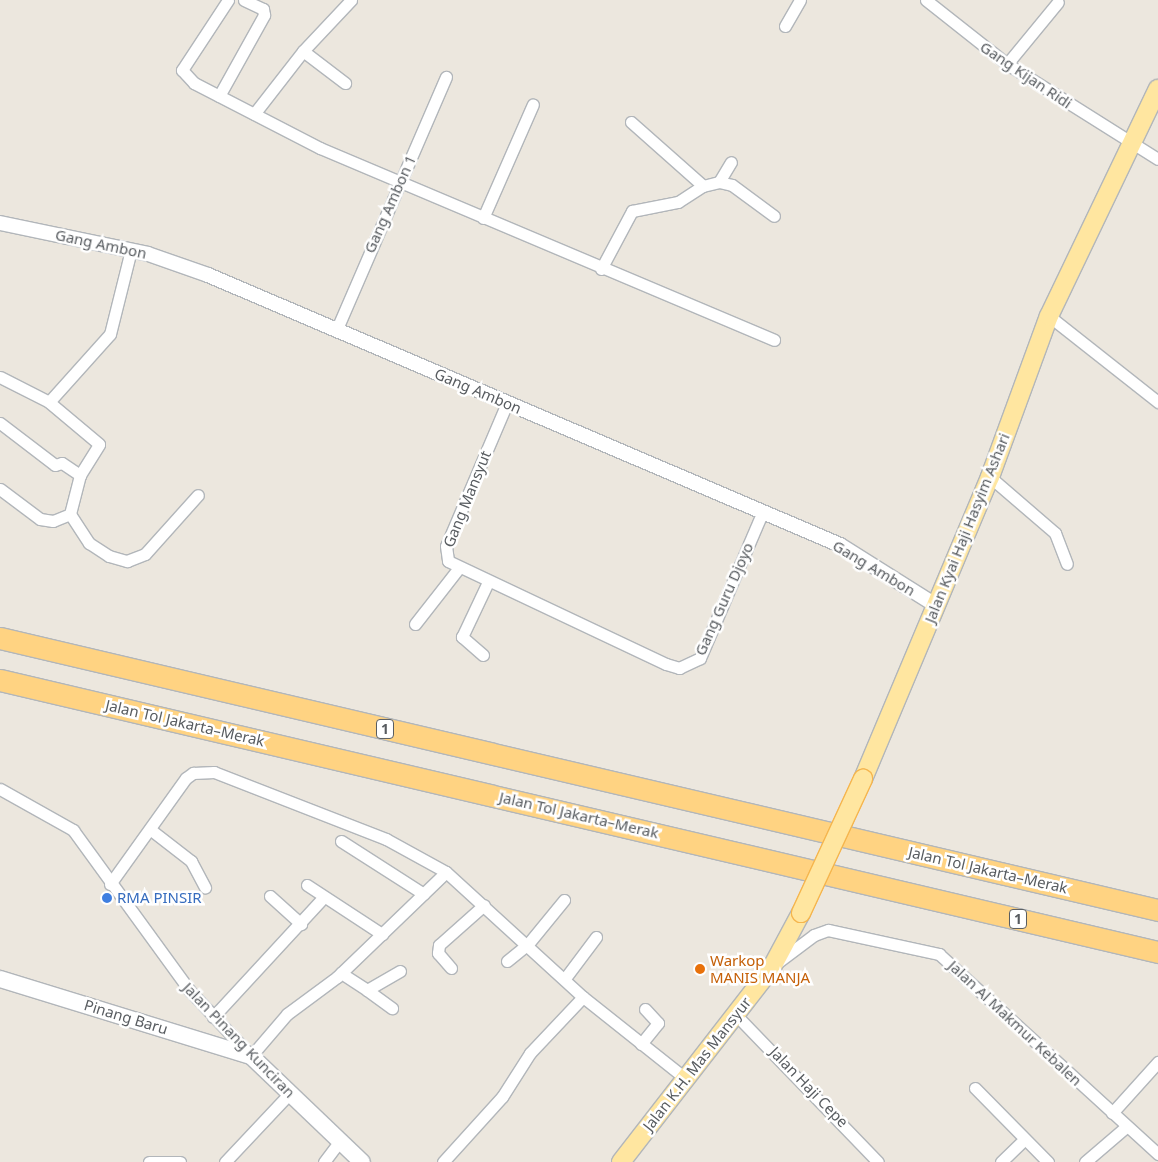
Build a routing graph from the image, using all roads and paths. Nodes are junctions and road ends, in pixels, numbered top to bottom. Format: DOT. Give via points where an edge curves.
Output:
graph roads {
  1 [pos="228,0"];
  2 [pos="244,0"];
  3 [pos="352,0"];
  4 [pos="800,0"];
  5 [pos="926,0"];
  6 [pos="1058,2"];
  7 [pos="785,26"];
  8 [pos="303,51"];
  9 [pos="1007,64"];
  10 [pos="446,77"];
  11 [pos="345,83"];
  12 [pos="1158,89"];
  13 [pos="219,96"];
  14 [pos="533,104"];
  15 [pos="254,114"];
  16 [pos="631,122"];
  17 [pos="1132,142"];
  18 [pos="1158,159"];
  19 [pos="731,162"];
  20 [pos="399,182"];
  21 [pos="719,182"];
  22 [pos="703,186"];
  23 [pos="774,216"];
  24 [pos="483,218"];
  25 [pos="0,223"];
  26 [pos="131,250"];
  27 [pos="601,269"];
  28 [pos="1049,316"];
  29 [pos="336,331"];
  30 [pos="774,340"];
  31 [pos="0,377"];
  32 [pos="49,402"];
  33 [pos="1158,402"];
  34 [pos="507,403"];
  35 [pos="0,423"];
  36 [pos="80,475"];
  37 [pos="990,477"];
  38 [pos="0,490"];
  39 [pos="198,495"];
  40 [pos="763,510"];
  41 [pos="70,514"];
  42 [pos="1066,564"];
  43 [pos="458,568"];
  44 [pos="487,584"];
  45 [pos="937,606"];
  46 [pos="561,617"];
  47 [pos="414,624"];
  48 [pos="0,638"];
  49 [pos="483,655"];
  50 [pos="0,680"];
  51 [pos="0,788"];
  52 [pos="151,830"];
  53 [pos="341,841"];
  54 [pos="446,872"];
  55 [pos="110,884"];
  56 [pos="307,885"];
  57 [pos="205,887"];
  58 [pos="424,894"];
  59 [pos="270,896"];
  60 [pos="322,899"];
  61 [pos="564,900"];
  62 [pos="484,905"];
  63 [pos="1158,910"];
  64 [pos="801,913"];
  65 [pos="300,924"];
  66 [pos="382,934"];
  67 [pos="596,937"];
  68 [pos="528,944"];
  69 [pos="1158,952"];
  70 [pos="507,960"];
  71 [pos="772,967"];
  72 [pos="451,968"];
  73 [pos="400,971"];
  74 [pos="341,973"];
  75 [pos="566,978"];
  76 [pos="0,979"];
  77 [pos="367,990"];
  78 [pos="583,997"];
  79 [pos="392,1008"];
  80 [pos="645,1009"];
  81 [pos="736,1015"];
  82 [pos="213,1017"];
  83 [pos="641,1044"];
  84 [pos="251,1056"];
  85 [pos="1158,1062"];
  86 [pos="686,1079"];
  87 [pos="975,1088"];
  88 [pos="289,1094"];
  89 [pos="1112,1113"];
  90 [pos="1127,1126"];
  91 [pos="1025,1140"];
  92 [pos="340,1141"];
  93 [pos="1158,1154"];
  94 [pos="149,1162"];
  95 [pos="180,1162"];
  96 [pos="225,1162"];
  97 [pos="324,1162"];
  98 [pos="362,1162"];
  99 [pos="443,1162"];
  100 [pos="621,1162"];
  101 [pos="878,1162"];
  102 [pos="1001,1162"];
  103 [pos="1048,1162"];
  104 [pos="1085,1162"];
  1 -- 13 [label="street" via="182,70"];
  2 -- 13 [label="street" via="263,10 264,15"];
  3 -- 8 [label="street"];
  4 -- 7 [label="street"];
  5 -- 9 [label="street, Gang Kijan Ridi"];
  6 -- 9 [label="street"];
  8 -- 11 [label="street"];
  8 -- 15 [label="street"];
  9 -- 17 [label="street, Gang Kijan Ridi"];
  10 -- 20 [label="street, Gang Ambon 1"];
  12 -- 17 [label="main road, Jalan Kyai Haji Hasyim Ashari"];
  13 -- 15 [label="street"];
  14 -- 24 [label="street"];
  15 -- 20 [label="street"];
  16 -- 22 [label="street"];
  17 -- 18 [label="street, Gang Kijan Ridi"];
  17 -- 28 [label="main road, Jalan Kyai Haji Hasyim Ashari"];
  19 -- 21 [label="street"];
  20 -- 24 [label="street"];
  20 -- 29 [label="street, Gang Ambon 1"];
  21 -- 22 [label="street"];
  21 -- 23 [label="street" via="732,185"];
  22 -- 27 [label="street" via="678,202 632,211"];
  24 -- 27 [label="street"];
  25 -- 26 [label="street, Gang Ambon"];
  26 -- 29 [label="street, Gang Ambon" via="184,266"];
  26 -- 32 [label="street" via="110,334"];
  27 -- 30 [label="street"];
  28 -- 33 [label="street"];
  28 -- 37 [label="main road, Jalan Kyai Haji Hasyim Ashari"];
  29 -- 34 [label="street, Gang Ambon"];
  31 -- 32 [label="street"];
  32 -- 36 [label="street" via="99,444"];
  34 -- 40 [label="street, Gang Ambon"];
  34 -- 43 [label="street, Gang Mansyut" via="446,546 448,561"];
  35 -- 36 [label="street" via="55,465 62,463"];
  36 -- 41 [label="street"];
  37 -- 42 [label="street" via="1055,533"];
  37 -- 45 [label="main road, Jalan Kyai Haji Hasyim Ashari"];
  38 -- 41 [label="street" via="40,519 53,521"];
  39 -- 41 [label="street" via="145,554 127,561 89,543"];
  40 -- 45 [label="street, Gang Ambon" via="862,556"];
  40 -- 46 [label="street, Gang Guru Djoyo" via="700,658 691,665 666,664"];
  43 -- 44 [label="street, Gang Mansyut"];
  43 -- 47 [label="street"];
  44 -- 46 [label="street, Gang Mansyut"];
  44 -- 49 [label="street" via="462,637"];
  45 -- 64 [label="main road, Jalan Kyai Haji Hasyim Ashari, bridge"];
  48 -- 63 [label="highway, Jalan Tol Jakarta–Merak / 1"];
  50 -- 69 [label="highway, Jalan Tol Jakarta–Merak / 1"];
  51 -- 55 [label="street, Jalan Pinang Kunciran" via="63,821"];
  52 -- 54 [label="street" via="186,778 193,773 214,772 386,839"];
  52 -- 55 [label="street"];
  52 -- 57 [label="street" via="191,861"];
  53 -- 58 [label="street"];
  54 -- 58 [label="street"];
  54 -- 62 [label="street"];
  55 -- 82 [label="street, Jalan Pinang Kunciran"];
  56 -- 60 [label="street"];
  58 -- 66 [label="street"];
  59 -- 65 [label="street"];
  60 -- 65 [label="street"];
  60 -- 66 [label="street" via="361,917"];
  61 -- 68 [label="street"];
  62 -- 68 [label="street"];
  62 -- 72 [label="street" via="439,945 438,953"];
  64 -- 71 [label="main road, Jalan K.H. Mas Mansyur"];
  65 -- 82 [label="street"];
  66 -- 74 [label="street"];
  67 -- 75 [label="street"];
  68 -- 70 [label="street"];
  68 -- 75 [label="street"];
  71 -- 81 [label="main road, Jalan K.H. Mas Mansyur"];
  71 -- 89 [label="street, Jalan Al Makmur Kebalen" via="814,935 828,930 939,954"];
  73 -- 77 [label="street"];
  74 -- 77 [label="street"];
  74 -- 84 [label="street" via="287,1014"];
  75 -- 78 [label="street"];
  76 -- 84 [label="main road, Pinang Baru"];
  77 -- 79 [label="street"];
  78 -- 83 [label="street"];
  78 -- 99 [label="street" via="530,1053 502,1097"];
  80 -- 83 [label="street" via="658,1023"];
  81 -- 86 [label="main road, Jalan K.H. Mas Mansyur"];
  81 -- 101 [label="street, Jalan Haji Cepe"];
  82 -- 84 [label="street, Jalan Pinang Kunciran"];
  83 -- 86 [label="street"];
  84 -- 88 [label="main road, Jalan Pinang Kunciran"];
  85 -- 89 [label="street"];
  86 -- 100 [label="main road, Jalan K.H. Mas Mansyur"];
  87 -- 91 [label="street"];
  88 -- 92 [label="main road, Jalan Pinang Kunciran"];
  88 -- 96 [label="street"];
  89 -- 90 [label="street, Jalan Al Makmur Kebalen"];
  90 -- 93 [label="street, Jalan Al Makmur Kebalen"];
  90 -- 104 [label="street"];
  91 -- 102 [label="street"];
  91 -- 103 [label="street"];
  92 -- 97 [label="street"];
  92 -- 98 [label="main road, Jalan Pinang Kunciran"];
  94 -- 95 [label="street"];
}
